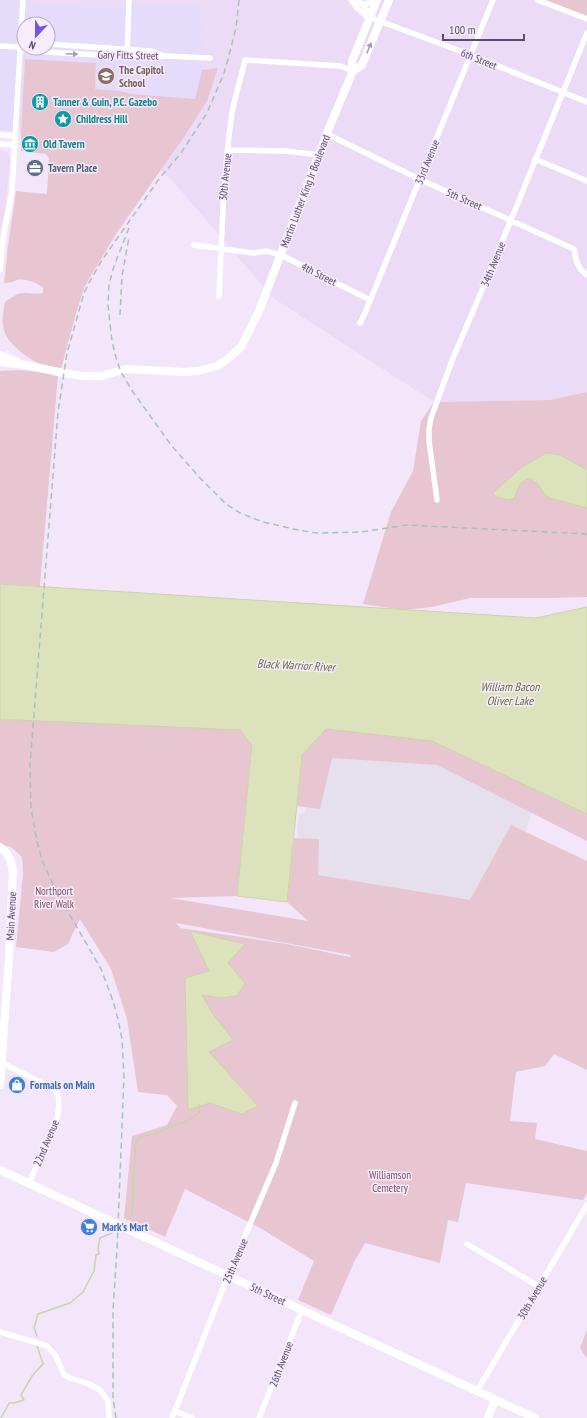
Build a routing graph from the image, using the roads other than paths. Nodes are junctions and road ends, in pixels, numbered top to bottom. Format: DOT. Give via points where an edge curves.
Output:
graph roads {
  1 [pos="23,0"];
  2 [pos="129,0"];
  3 [pos="351,0"];
  4 [pos="376,0"];
  5 [pos="389,0"];
  6 [pos="493,0"];
  7 [pos="538,0"];
  8 [pos="359,2"];
  9 [pos="23,16"];
  10 [pos="370,17"];
  11 [pos="587,19"];
  12 [pos="380,21"];
  13 [pos="587,33"];
  14 [pos="56,45"];
  15 [pos="0,46"];
  16 [pos="16,46"];
  17 [pos="127,49"];
  18 [pos="56,53"];
  19 [pos="471,55"];
  20 [pos="21,56"];
  21 [pos="165,56"];
  22 [pos="127,57"];
  23 [pos="210,58"];
  24 [pos="353,71"];
  25 [pos="563,92"];
  26 [pos="587,102"];
  27 [pos="327,134"];
  28 [pos="0,135"];
  29 [pos="15,136"];
  30 [pos="0,144"];
  31 [pos="15,145"];
  32 [pos="228,150"];
  33 [pos="319,155"];
  34 [pos="535,160"];
  35 [pos="419,179"];
  36 [pos="587,181"];
  37 [pos="511,220"];
  38 [pos="2,239"];
  39 [pos="194,245"];
  40 [pos="220,248"];
  41 [pos="281,255"];
  42 [pos="0,270"];
  43 [pos="587,275"];
  44 [pos="219,296"];
  45 [pos="370,300"];
  46 [pos="360,323"];
  47 [pos="0,355"];
  48 [pos="0,362"];
  49 [pos="25,365"];
  50 [pos="437,500"];
  51 [pos="0,847"];
  52 [pos="1,1062"];
  53 [pos="0,1085"];
  54 [pos="295,1103"];
  55 [pos="0,1170"];
  56 [pos="29,1183"];
  57 [pos="587,1205"];
  58 [pos="467,1244"];
  59 [pos="228,1276"];
  60 [pos="538,1286"];
  61 [pos="302,1310"];
  62 [pos="0,1332"];
  63 [pos="477,1391"];
  64 [pos="495,1400"];
  65 [pos="175,1411"];
  66 [pos="109,1418"];
  67 [pos="172,1418"];
  68 [pos="192,1418"];
  69 [pos="259,1418"];
  70 [pos="488,1418"];
  71 [pos="535,1418"];
  1 -- 9 [label="street"];
  2 -- 17 [label="street"];
  3 -- 10 [label="street, 6th Street"];
  4 -- 8 [label="street" via="370,3"];
  4 -- 10 [label="main road, Martin Luther King Jr Boulevard"];
  5 -- 12 [label="main road, Martin Luther King Jr Boulevard"];
  6 -- 19 [label="street, 33rd Avenue"];
  7 -- 11 [label="street"];
  8 -- 10 [label="street"];
  10 -- 12 [label="street, 6th Street"];
  10 -- 24 [label="main road, Martin Luther King Jr Boulevard" via="352,61"];
  12 -- 19 [label="street, 6th Street"];
  24 -- 12 [label="main road, Martin Luther King Jr Boulevard, one-way" via="362,65"];
  13 -- 25 [label="street, 34th Avenue"];
  14 -- 17 [label="street, Gary Fitts Street"];
  15 -- 16 [label="street, Gary Fitts Street"];
  17 -- 21 [label="street, Gary Fitts Street" via="151,51"];
  17 -- 22 [label="street"];
  18 -- 22 [label="street, Gary Fitts Street, one-way"];
  19 -- 25 [label="street, 6th Street"];
  19 -- 35 [label="street, 33rd Avenue"];
  20 -- 29 [label="street"];
  21 -- 22 [label="street, Gary Fitts Street"];
  21 -- 23 [label="street, Gary Fitts Street"];
  24 -- 27 [label="main road, Martin Luther King Jr Boulevard"];
  24 -- 32 [label="street, 30th Avenue" via="340,66 245,60 232,112"];
  25 -- 26 [label="street, 6th Street"];
  25 -- 34 [label="street, 34th Avenue"];
  27 -- 33 [label="main road, Martin Luther King Jr Boulevard"];
  27 -- 35 [label="street, 5th Street"];
  28 -- 29 [label="street"];
  29 -- 31 [label="street"];
  30 -- 31 [label="street"];
  31 -- 38 [label="street" via="12,191"];
  32 -- 33 [label="street" via="286,151"];
  32 -- 40 [label="street, 30th Avenue"];
  33 -- 41 [label="main road, Martin Luther King Jr Boulevard"];
  34 -- 36 [label="street"];
  34 -- 37 [label="street, 34th Avenue"];
  35 -- 37 [label="street, 5th Street"];
  35 -- 45 [label="street, 33rd Avenue"];
  37 -- 43 [label="street, 5th Street" via="574,249 576,262"];
  37 -- 50 [label="street, 34th Avenue" via="453,358 431,418 428,441"];
  38 -- 42 [label="street"];
  39 -- 40 [label="street, 4th Street"];
  40 -- 41 [label="street, 4th Street" via="253,253 266,251"];
  40 -- 44 [label="street, 30th Avenue"];
  41 -- 45 [label="street, 4th Street"];
  41 -- 49 [label="main road, Martin Luther King Jr Boulevard" via="259,311 241,347 217,366 184,372 126,369 102,376 83,376"];
  45 -- 46 [label="street, 33rd Avenue"];
  47 -- 49 [label="main road"];
  48 -- 49 [label="main road"];
  51 -- 52 [label="main road, Main Avenue" via="10,858 13,871"];
  52 -- 53 [label="main road, Main Avenue"];
  52 -- 56 [label="street, 22nd Avenue" via="52,1088 58,1094 58,1115"];
  54 -- 59 [label="street, 25th Avenue" via="276,1163"];
  55 -- 56 [label="main road, 5th Street"];
  56 -- 59 [label="main road, 5th Street"];
  57 -- 60 [label="street, 30th Avenue"];
  58 -- 60 [label="street"];
  59 -- 61 [label="main road, 5th Street"];
  59 -- 65 [label="street, 25th Avenue"];
  60 -- 63 [label="street, 30th Avenue"];
  61 -- 63 [label="main road, 5th Street"];
  61 -- 69 [label="street, 26th Avenue"];
  62 -- 66 [label="street" via="47,1346 56,1356 64,1374 100,1390 108,1401"];
  63 -- 64 [label="main road, 5th Street"];
  64 -- 70 [label="main road"];
  64 -- 71 [label="main road, 5th Street"];
  65 -- 67 [label="street, 25th Avenue"];
  65 -- 68 [label="street"];
}
